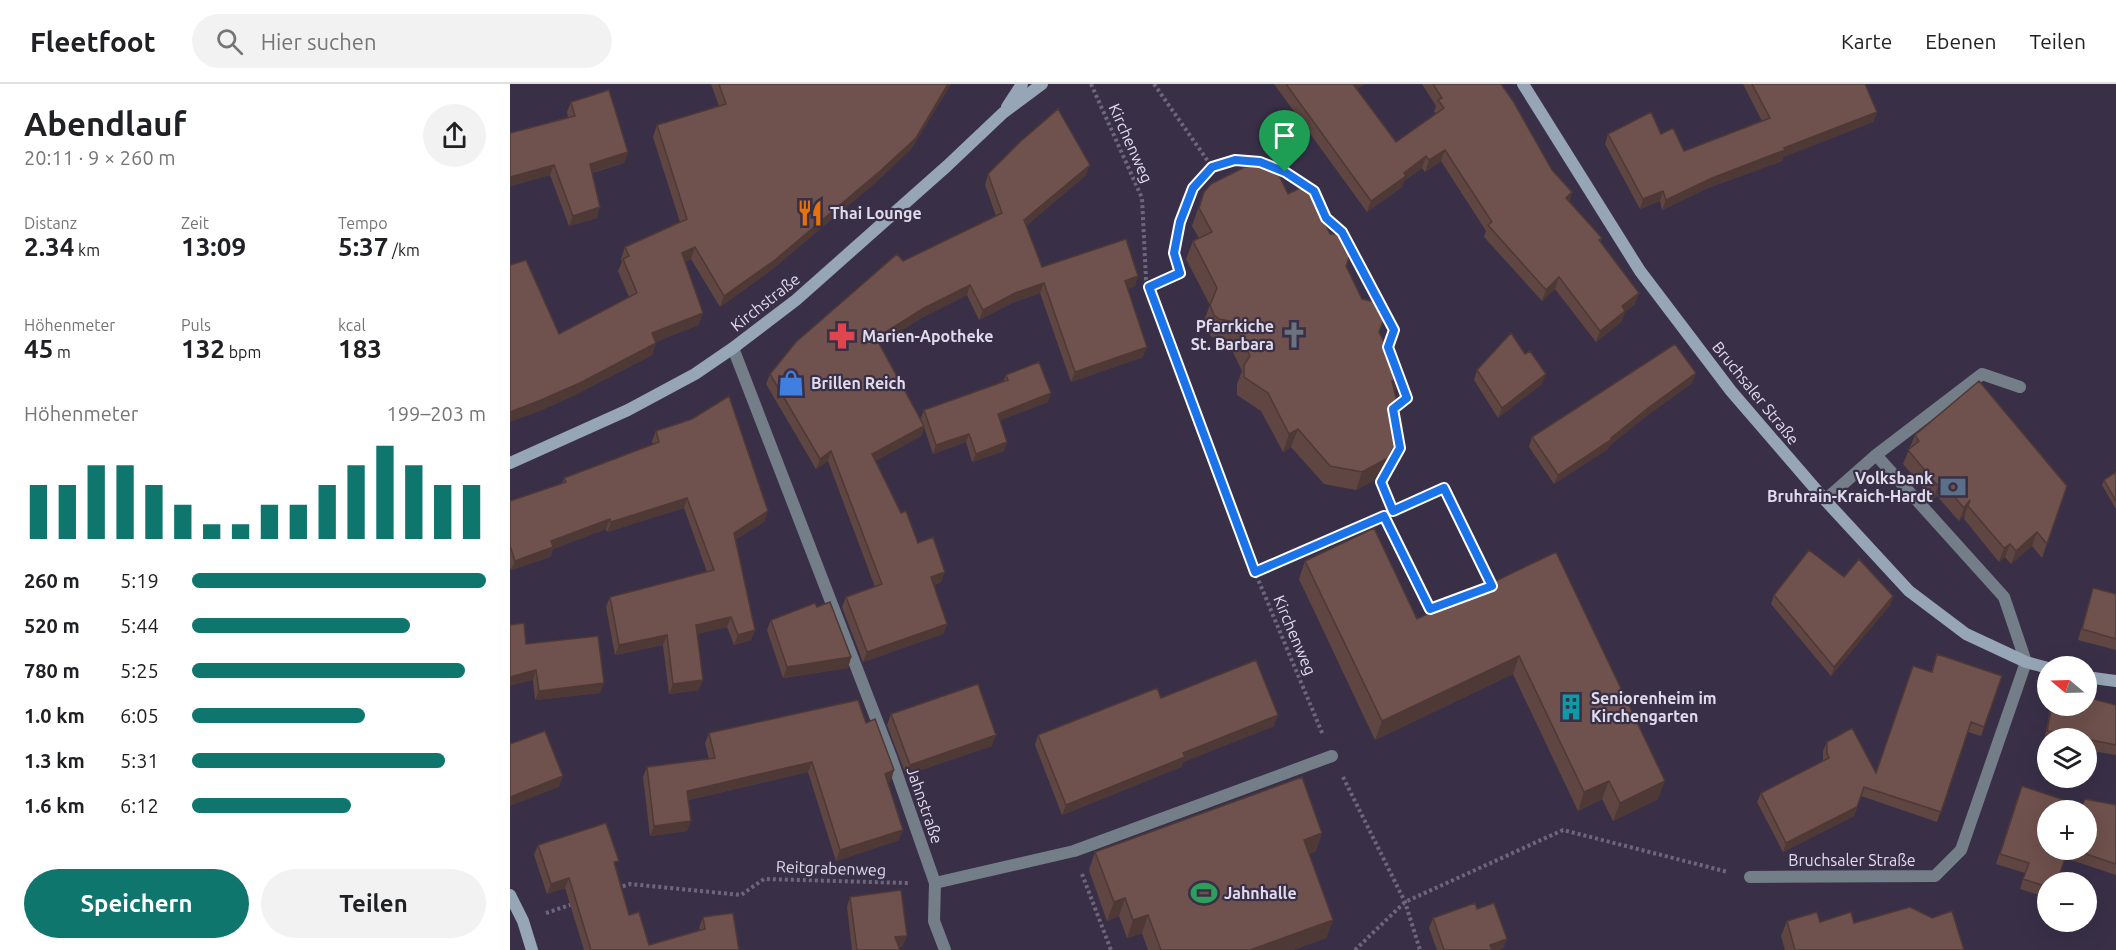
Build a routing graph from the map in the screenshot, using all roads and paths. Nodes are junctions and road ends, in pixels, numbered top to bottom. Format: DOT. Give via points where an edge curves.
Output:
graph roads {
  1 [pos="1022,84"];
  2 [pos="1042,84"];
  3 [pos="1091,84"];
  4 [pos="1154,84"];
  5 [pos="1524,84"];
  6 [pos="1003,113"];
  7 [pos="1212,167"];
  8 [pos="1149,287"];
  9 [pos="733,348"];
  10 [pos="2020,387"];
  11 [pos="1393,409"];
  12 [pos="1396,428"];
  13 [pos="1876,455"];
  14 [pos="510,463"];
  15 [pos="1824,500"];
  16 [pos="1393,511"];
  17 [pos="1384,516"];
  18 [pos="1255,572"];
  19 [pos="1482,590"];
  20 [pos="1471,594"];
  21 [pos="2025,662"];
  22 [pos="2037,665"];
  23 [pos="2097,678"];
  24 [pos="2116,681"];
  25 [pos="1332,756"];
  26 [pos="1074,851"];
  27 [pos="1750,877"];
  28 [pos="935,883"];
  29 [pos="609,891"];
  30 [pos="510,895"];
  31 [pos="1405,902"];
  32 [pos="577,903"];
  33 [pos="523,921"];
  34 [pos="532,950"];
  35 [pos="945,950"];
  36 [pos="1111,950"];
  37 [pos="1355,950"];
  38 [pos="1420,950"];
  1 -- 6 [label="street, Kirchstraße"];
  2 -- 6 [label="street, Kirchstraße"];
  3 -- 8 [label="path, Kirchenweg" via="1142,198"];
  4 -- 7 [label="path"];
  5 -- 15 [label="street, Bruchsaler Straße" via="1640,271 1731,391"];
  6 -- 9 [label="street, Kirchstraße" via="796,300"];
  7 -- 8 [label="path" via="1193,188 1180,222 1174,253 1180,273"];
  7 -- 11 [label="path" via="1235,160 1260,162 1285,172 1314,191 1326,218 1342,232 1394,330 1388,347 1407,398"];
  8 -- 18 [label="path, Kirchenweg"];
  9 -- 14 [label="street, Kirchstraße" via="695,374 628,410"];
  9 -- 28 [label="street, Jahnstraße" via="891,757"];
  10 -- 13 [label="street" via="1982,374"];
  12 -- 16 [label="path" via="1400,448 1381,482"];
  13 -- 15 [label="street"];
  13 -- 21 [label="street" via="2004,597"];
  15 -- 21 [label="street, Bruchsaler Straße" via="1909,591 1966,634"];
  16 -- 17 [label="path"];
  16 -- 19 [label="path" via="1444,488 1492,586"];
  17 -- 18 [label="path"];
  17 -- 20 [label="path" via="1430,609"];
  18 -- 25 [label="path, Kirchenweg"];
  21 -- 22 [label="street, Bruchsaler Straße"];
  21 -- 27 [label="street, Bruchsaler Straße" via="1961,850 1935,876"];
  23 -- 24 [label="street"];
  25 -- 26 [label="street"];
  25 -- 31 [label="path, Kirchenweg"];
  26 -- 28 [label="street"];
  26 -- 36 [label="path"];
  27 -- 31 [label="path" via="1563,830"];
  28 -- 29 [label="path, Reitgrabenweg" via="764,879 741,895 630,884"];
  28 -- 35 [label="street" via="934,921"];
  30 -- 33 [label="street"];
  31 -- 37 [label="path"];
  31 -- 38 [label="path, Kirchenweg"];
  32 -- 33 [label="path"];
  33 -- 34 [label="street"];
}
